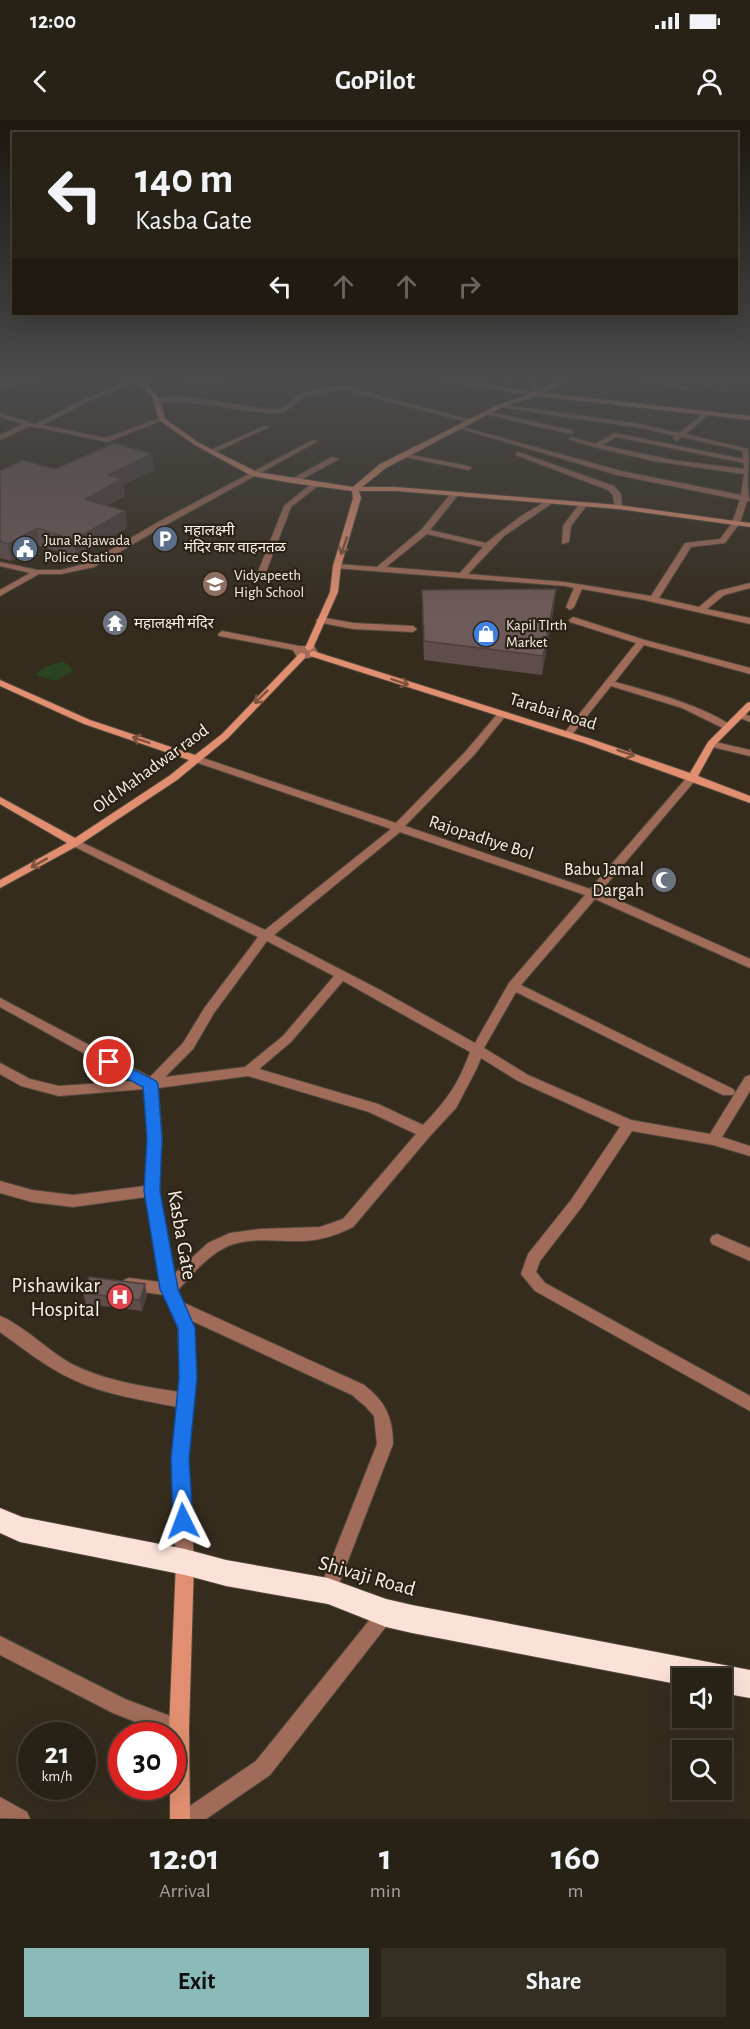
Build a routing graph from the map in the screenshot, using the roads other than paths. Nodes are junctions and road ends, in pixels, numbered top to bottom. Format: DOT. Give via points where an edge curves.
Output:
graph roads {
  1 [pos="228,459"];
  2 [pos="282,459"];
  3 [pos="335,459"];
  4 [pos="396,459"];
  5 [pos="426,459"];
  6 [pos="535,459"];
  7 [pos="574,459"];
  8 [pos="644,459"];
  9 [pos="749,462"];
  10 [pos="628,467"];
  11 [pos="468,468"];
  12 [pos="620,472"];
  13 [pos="749,472"];
  14 [pos="255,474"];
  15 [pos="292,481"];
  16 [pos="315,485"];
  17 [pos="355,489"];
  18 [pos="455,494"];
  19 [pos="748,499"];
  20 [pos="548,502"];
  21 [pos="583,506"];
  22 [pos="618,507"];
  23 [pos="737,524"];
  24 [pos="750,525"];
  25 [pos="425,531"];
  26 [pos="565,542"];
  27 [pos="487,546"];
  28 [pos="0,564"];
  29 [pos="337,566"];
  30 [pos="378,570"];
  31 [pos="37,572"];
  32 [pos="262,572"];
  33 [pos="462,576"];
  34 [pos="750,585"];
  35 [pos="579,586"];
  36 [pos="0,593"];
  37 [pos="653,600"];
  38 [pos="570,607"];
  39 [pos="700,610"];
  40 [pos="320,620"];
  41 [pos="573,620"];
  42 [pos="750,621"];
  43 [pos="413,629"];
  44 [pos="222,634"];
  45 [pos="642,642"];
  46 [pos="306,652"];
  47 [pos="750,671"];
  48 [pos="0,683"];
  49 [pos="610,683"];
  50 [pos="750,705"];
  51 [pos="502,714"];
  52 [pos="745,718"];
  53 [pos="728,727"];
  54 [pos="568,734"];
  55 [pos="711,744"];
  56 [pos="750,753"];
  57 [pos="196,759"];
  58 [pos="693,777"];
  59 [pos="0,800"];
  60 [pos="750,800"];
  61 [pos="398,828"];
  62 [pos="75,843"];
  63 [pos="0,885"];
  64 [pos="594,894"];
  65 [pos="264,937"];
  66 [pos="750,964"];
  67 [pos="341,976"];
  68 [pos="513,987"];
  69 [pos="0,1002"];
  70 [pos="477,1050"];
  71 [pos="0,1068"];
  72 [pos="248,1071"];
  73 [pos="750,1080"];
  74 [pos="151,1084"];
  75 [pos="728,1092"];
  76 [pos="629,1125"];
  77 [pos="425,1132"];
  78 [pos="713,1140"];
  79 [pos="750,1151"];
  80 [pos="0,1187"];
  81 [pos="152,1191"];
  82 [pos="717,1240"];
  83 [pos="750,1255"];
  84 [pos="112,1281"];
  85 [pos="169,1289"];
  86 [pos="177,1307"];
  87 [pos="0,1323"];
  88 [pos="186,1401"];
  89 [pos="750,1404"];
  90 [pos="0,1520"];
  91 [pos="185,1562"];
  92 [pos="328,1591"];
  93 [pos="387,1613"];
  94 [pos="0,1645"];
  95 [pos="672,1669"];
  96 [pos="732,1681"];
  97 [pos="750,1684"];
  98 [pos="161,1722"];
  99 [pos="179,1722"];
  100 [pos="180,1800"];
  101 [pos="0,1807"];
  102 [pos="20,1819"];
  103 [pos="180,1819"];
  104 [pos="189,1819"];
  1 -- 14 [label="street"];
  2 -- 14 [label="street"];
  3 -- 15 [label="street"];
  4 -- 17 [label="street"];
  5 -- 11 [label="street"];
  6 -- 22 [label="street" via="611,488 617,494"];
  7 -- 12 [label="street"];
  8 -- 13 [label="street"];
  9 -- 13 [label="street"];
  10 -- 12 [label="street"];
  12 -- 19 [label="street"];
  13 -- 19 [label="street"];
  14 -- 15 [label="street"];
  14 -- 31 [label="street" via="91,566"];
  15 -- 16 [label="street"];
  16 -- 17 [label="street"];
  16 -- 32 [label="street" via="288,506"];
  17 -- 18 [label="street"];
  17 -- 29 [label="street, Old Mahadwar raod, one-way" via="355,508"];
  18 -- 20 [label="street"];
  18 -- 25 [label="street"];
  19 -- 23 [label="street"];
  20 -- 21 [label="street"];
  20 -- 27 [label="street"];
  21 -- 22 [label="street"];
  21 -- 26 [label="street" via="567,526"];
  22 -- 23 [label="street"];
  23 -- 24 [label="street"];
  23 -- 37 [label="street" via="722,541 688,545"];
  25 -- 27 [label="street"];
  25 -- 30 [label="street"];
  27 -- 33 [label="street"];
  28 -- 31 [label="street"];
  29 -- 30 [label="street"];
  29 -- 40 [label="street, Old Mahadwar raod" via="333,592"];
  30 -- 33 [label="street"];
  31 -- 36 [label="street"];
  33 -- 35 [label="street"];
  34 -- 39 [label="street" via="721,593"];
  35 -- 37 [label="street"];
  35 -- 38 [label="street"];
  37 -- 39 [label="street"];
  39 -- 42 [label="street"];
  40 -- 43 [label="street"];
  40 -- 46 [label="street, Old Mahadwar raod"];
  41 -- 45 [label="street"];
  44 -- 46 [label="street"];
  45 -- 47 [label="street"];
  45 -- 49 [label="street"];
  46 -- 51 [label="street, Tarabai Road, one-way"];
  46 -- 57 [label="street, Old Mahadwar raod, one-way" via="225,736"];
  57 -- 48 [label="street, one-way" via="87,722"];
  49 -- 53 [label="street" via="676,703"];
  49 -- 54 [label="street"];
  50 -- 52 [label="street"];
  51 -- 54 [label="street, Tarabai Road"];
  51 -- 61 [label="street"];
  52 -- 53 [label="street"];
  53 -- 55 [label="street"];
  54 -- 58 [label="street, Tarabai Road, one-way"];
  55 -- 56 [label="street"];
  55 -- 58 [label="street"];
  57 -- 61 [label="street, Rajopadhye Bol"];
  57 -- 62 [label="street, Old Mahadwar raod"];
  58 -- 60 [label="street, Tarabai Road"];
  58 -- 64 [label="street"];
  59 -- 62 [label="street"];
  61 -- 64 [label="street, Rajopadhye Bol"];
  61 -- 65 [label="street"];
  62 -- 63 [label="street, Old Mahadwar raod, one-way"];
  62 -- 65 [label="street"];
  64 -- 66 [label="street, Rajopadhye Bol"];
  64 -- 68 [label="street"];
  65 -- 67 [label="street"];
  65 -- 74 [label="street" via="209,1010 188,1047"];
  67 -- 70 [label="street"];
  67 -- 72 [label="street" via="287,1039"];
  68 -- 70 [label="street"];
  68 -- 75 [label="street"];
  69 -- 74 [label="street"];
  70 -- 76 [label="street" via="523,1078"];
  70 -- 77 [label="street" via="451,1106"];
  71 -- 74 [label="street" via="26,1083 59,1091"];
  72 -- 74 [label="street"];
  72 -- 77 [label="street" via="373,1108"];
  73 -- 78 [label="street"];
  74 -- 81 [label="street, Kasba Gate" via="155,1138"];
  76 -- 78 [label="street"];
  76 -- 89 [label="street" via="529,1266 528,1274 532,1280 556,1288"];
  77 -- 85 [label="street" via="348,1223 334,1232 229,1239 212,1247"];
  78 -- 79 [label="street"];
  80 -- 81 [label="street" via="73,1201"];
  81 -- 85 [label="street, Kasba Gate"];
  82 -- 83 [label="street"];
  84 -- 85 [label="street"];
  85 -- 86 [label="street, Kasba Gate"];
  86 -- 88 [label="street, Kasba Gate" via="186,1328"];
  86 -- 92 [label="street" via="358,1390 381,1411 386,1426 385,1444"];
  87 -- 88 [label="street" via="89,1380"];
  88 -- 91 [label="street, Kasba Gate" via="180,1459"];
  90 -- 91 [label="highway, Shivaji Road" via="20,1529"];
  91 -- 92 [label="highway, Shivaji Road"];
  91 -- 99 [label="street"];
  92 -- 93 [label="highway, Shivaji Road"];
  93 -- 95 [label="highway, Shivaji Road"];
  93 -- 104 [label="street" via="263,1768"];
  94 -- 98 [label="street" via="120,1706"];
  96 -- 97 [label="highway, Shivaji Road"];
  100 -- 103 [label="street"];
  101 -- 102 [label="street"];
}
